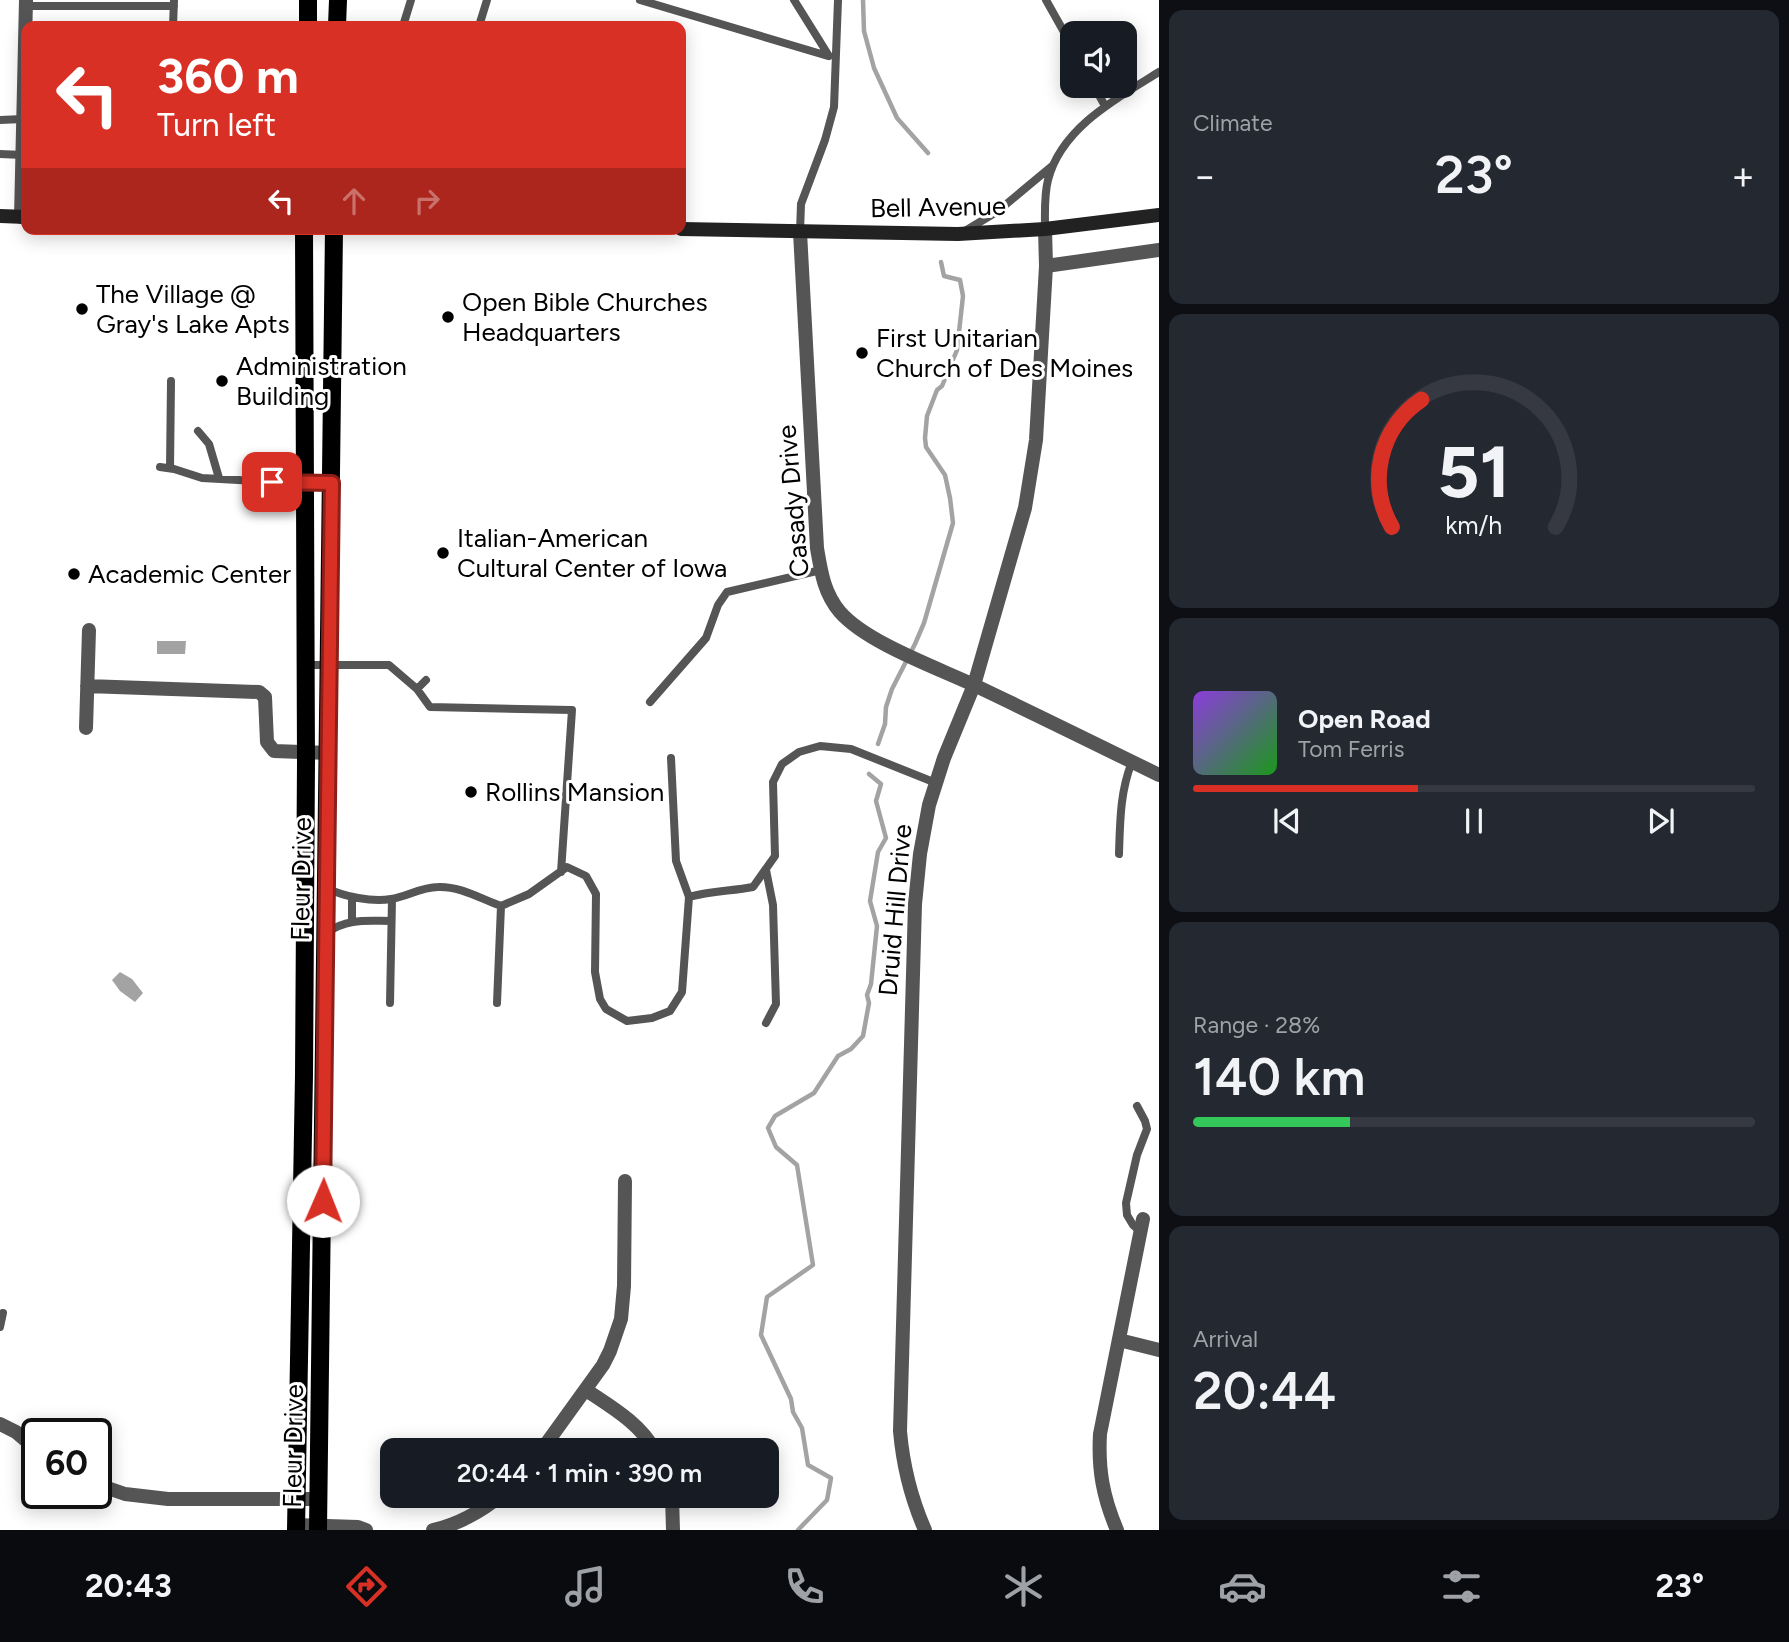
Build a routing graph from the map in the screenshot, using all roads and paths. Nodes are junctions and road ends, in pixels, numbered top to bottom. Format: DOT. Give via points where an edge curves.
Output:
graph roads {
  1 [pos="308,0"];
  2 [pos="338,0"];
  3 [pos="411,0"];
  4 [pos="487,0"];
  5 [pos="640,0"];
  6 [pos="794,0"];
  7 [pos="838,0"];
  8 [pos="1046,0"];
  9 [pos="26,3"];
  10 [pos="174,3"];
  11 [pos="26,21"];
  12 [pos="173,21"];
  13 [pos="308,21"];
  14 [pos="337,21"];
  15 [pos="405,21"];
  16 [pos="481,21"];
  17 [pos="1060,25"];
  18 [pos="828,56"];
  19 [pos="836,68"];
  20 [pos="1159,72"];
  21 [pos="1101,98"];
  22 [pos="1105,106"];
  23 [pos="21,119"];
  24 [pos="0,120"];
  25 [pos="0,155"];
  26 [pos="21,155"];
  27 [pos="1052,166"];
  28 [pos="1159,215"];
  29 [pos="0,216"];
  30 [pos="21,217"];
  31 [pos="686,229"];
  32 [pos="1045,229"];
  33 [pos="800,232"];
  34 [pos="958,234"];
  35 [pos="304,235"];
  36 [pos="334,235"];
  37 [pos="1159,250"];
  38 [pos="1046,266"];
  39 [pos="171,382"];
  40 [pos="198,431"];
  41 [pos="160,467"];
  42 [pos="170,468"];
  43 [pos="246,469"];
  44 [pos="219,478"];
  45 [pos="246,480"];
  46 [pos="305,483"];
  47 [pos="332,483"];
  48 [pos="821,570"];
  49 [pos="89,630"];
  50 [pos="306,665"];
  51 [pos="330,665"];
  52 [pos="426,680"];
  53 [pos="974,685"];
  54 [pos="87,686"];
  55 [pos="417,689"];
  56 [pos="650,702"];
  57 [pos="86,729"];
  58 [pos="306,752"];
  59 [pos="329,753"];
  60 [pos="671,758"];
  61 [pos="1132,762"];
  62 [pos="1159,775"];
  63 [pos="936,783"];
  64 [pos="1119,854"];
  65 [pos="766,870"];
  66 [pos="561,872"];
  67 [pos="327,888"];
  68 [pos="689,897"];
  69 [pos="352,898"];
  70 [pos="392,899"];
  71 [pos="501,906"];
  72 [pos="352,921"];
  73 [pos="391,921"];
  74 [pos="326,933"];
  75 [pos="390,1003"];
  76 [pos="496,1003"];
  77 [pos="766,1023"];
  78 [pos="1137,1106"];
  79 [pos="625,1181"];
  80 [pos="1142,1226"];
  81 [pos="3,1313"];
  82 [pos="0,1326"];
  83 [pos="1119,1340"];
  84 [pos="1159,1350"];
  85 [pos="586,1390"];
  86 [pos="0,1424"];
  87 [pos="21,1436"];
  88 [pos="551,1438"];
  89 [pos="646,1438"];
  90 [pos="112,1490"];
  91 [pos="297,1499"];
  92 [pos="318,1499"];
  93 [pos="484,1508"];
  94 [pos="672,1508"];
  95 [pos="296,1528"];
  96 [pos="318,1528"];
  97 [pos="440,1529"];
  98 [pos="366,1530"];
  99 [pos="673,1530"];
  100 [pos="925,1530"];
  101 [pos="1117,1530"];
  1 -- 13 [label="main road"];
  2 -- 14 [label="main road"];
  3 -- 15 [label="lane"];
  4 -- 16 [label="lane"];
  5 -- 18 [label="lane"];
  6 -- 18 [label="lane"];
  7 -- 19 [label="lane"];
  8 -- 17 [label="lane"];
  9 -- 10 [label="lane"];
  9 -- 11 [label="street"];
  10 -- 12 [label="lane"];
  18 -- 19 [label="lane"];
  19 -- 33 [label="lane" via="834,107 801,204"];
  20 -- 22 [label="lane"];
  21 -- 22 [label="lane"];
  22 -- 27 [label="lane" via="1068,142"];
  23 -- 24 [label="lane"];
  25 -- 26 [label="lane"];
  27 -- 32 [label="lane" via="1045,194"];
  27 -- 34 [label="lane" via="998,211"];
  28 -- 32 [label="main road, Bell Avenue"];
  29 -- 30 [label="main road"];
  31 -- 33 [label="main road, Bell Avenue"];
  32 -- 34 [label="main road, Bell Avenue"];
  32 -- 38 [label="street"];
  33 -- 34 [label="main road, Bell Avenue"];
  33 -- 48 [label="street, Casady Drive"];
  35 -- 46 [label="main road, Fleur Drive"];
  36 -- 47 [label="main road, Fleur Drive"];
  37 -- 38 [label="street"];
  38 -- 53 [label="street, Druid Hill Drive" via="1036,439 1025,508"];
  39 -- 42 [label="lane"];
  40 -- 44 [label="lane" via="209,444"];
  41 -- 42 [label="lane"];
  42 -- 44 [label="lane"];
  43 -- 45 [label="lane"];
  44 -- 45 [label="lane"];
  45 -- 46 [label="lane"];
  46 -- 47 [label="lane"];
  46 -- 50 [label="main road, Fleur Drive"];
  47 -- 51 [label="main road, Fleur Drive"];
  48 -- 53 [label="street, Casady Drive" via="826,591 857,627"];
  48 -- 56 [label="lane" via="727,592 706,638"];
  49 -- 54 [label="street"];
  50 -- 51 [label="lane"];
  50 -- 58 [label="main road, Fleur Drive"];
  51 -- 55 [label="lane" via="389,664"];
  51 -- 59 [label="main road, Fleur Drive"];
  52 -- 55 [label="lane"];
  53 -- 61 [label="street, Casady Drive"];
  53 -- 63 [label="street, Druid Hill Drive"];
  54 -- 57 [label="street"];
  54 -- 58 [label="street" via="259,692 265,697 267,742 274,751"];
  55 -- 66 [label="lane" via="430,707 572,710"];
  58 -- 59 [label="street"];
  58 -- 91 [label="main road, Fleur Drive"];
  59 -- 67 [label="main road, Fleur Drive"];
  60 -- 68 [label="lane" via="676,861"];
  61 -- 62 [label="street, Casady Drive"];
  61 -- 64 [label="lane" via="1120,818"];
  63 -- 65 [label="lane" via="852,749 820,746 799,752 782,764 773,782 775,856"];
  63 -- 100 [label="street, Druid Hill Drive" via="919,854 915,904 900,1405 908,1485"];
  65 -- 68 [label="lane" via="753,887"];
  65 -- 77 [label="lane" via="773,905 776,1003"];
  66 -- 68 [label="lane" via="567,867 586,876 596,894 595,972 600,999 606,1009 627,1021 670,1011 682,992"];
  66 -- 71 [label="lane"];
  67 -- 69 [label="lane"];
  67 -- 74 [label="main road, Fleur Drive"];
  69 -- 70 [label="lane"];
  69 -- 72 [label="lane"];
  70 -- 71 [label="lane" via="439,886"];
  70 -- 73 [label="lane"];
  71 -- 76 [label="lane"];
  72 -- 73 [label="lane"];
  72 -- 74 [label="lane"];
  73 -- 75 [label="lane"];
  74 -- 92 [label="main road, Fleur Drive"];
  78 -- 80 [label="lane" via="1147,1129 1126,1203 1133,1225"];
  79 -- 85 [label="street" via="621,1319 610,1351"];
  80 -- 83 [label="street"];
  81 -- 82 [label="lane"];
  83 -- 84 [label="street"];
  83 -- 101 [label="street" via="1099,1452 1102,1489"];
  85 -- 88 [label="street"];
  85 -- 89 [label="street" via="625,1416"];
  86 -- 87 [label="street"];
  90 -- 91 [label="street" via="168,1499"];
  91 -- 92 [label="street"];
  91 -- 95 [label="main road, Fleur Drive"];
  92 -- 96 [label="main road, Fleur Drive"];
  93 -- 97 [label="street"];
  94 -- 99 [label="street"];
  95 -- 96 [label="street"];
  96 -- 98 [label="street"];
}
